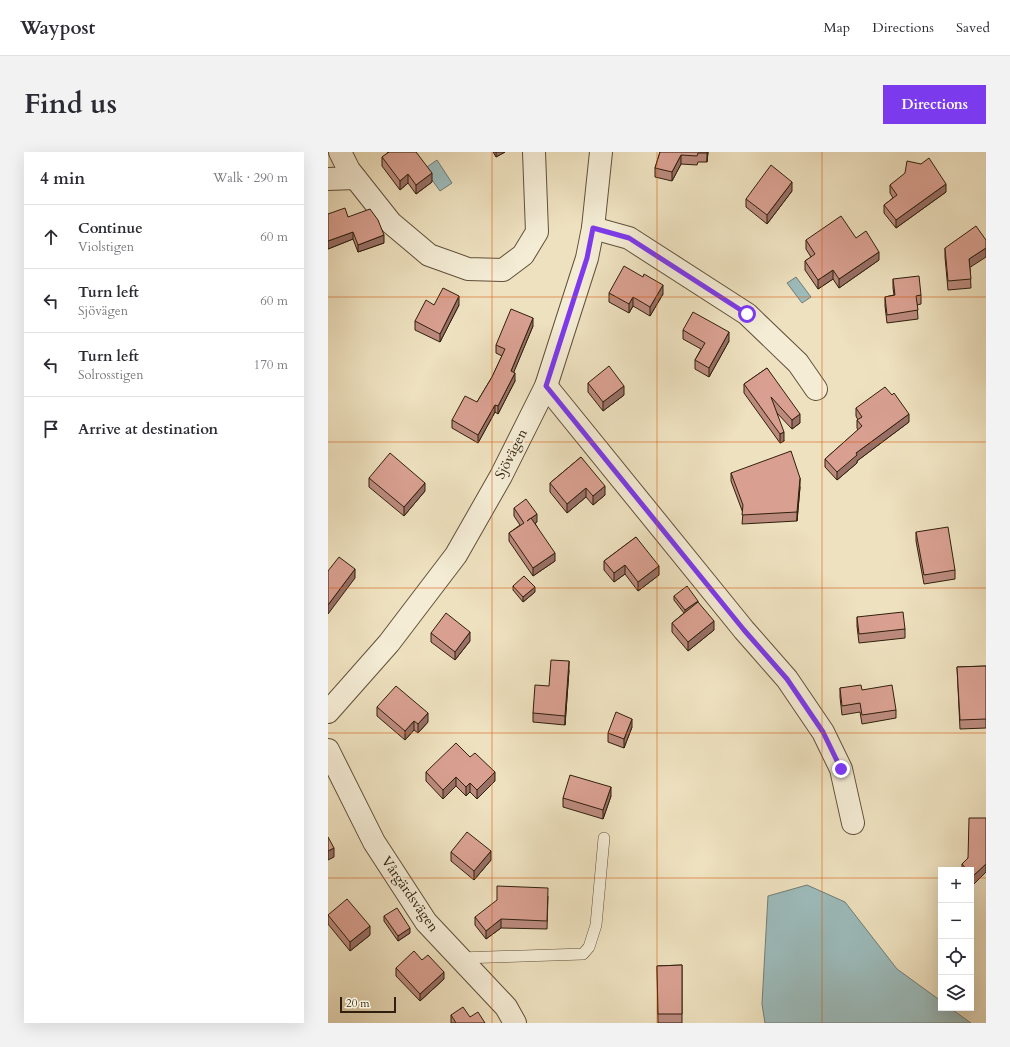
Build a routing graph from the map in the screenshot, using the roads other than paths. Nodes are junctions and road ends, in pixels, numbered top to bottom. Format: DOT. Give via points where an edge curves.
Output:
graph roads {
  1 [pos="340,152"];
  2 [pos="534,152"];
  3 [pos="601,152"];
  4 [pos="356,178"];
  5 [pos="328,179"];
  6 [pos="593,228"];
  7 [pos="546,386"];
  8 [pos="816,389"];
  9 [pos="328,712"];
  10 [pos="328,750"];
  11 [pos="853,823"];
  12 [pos="604,838"];
  13 [pos="460,958"];
  14 [pos="515,1023"];
  1 -- 4 [label="street"];
  2 -- 4 [label="street" via="537,232 523,256 503,270 468,269 429,255 391,223"];
  3 -- 6 [label="street, Sjövägen"];
  4 -- 5 [label="street"];
  6 -- 7 [label="street, Sjövägen" via="587,258"];
  6 -- 8 [label="street" via="629,238 747,314 798,363"];
  7 -- 9 [label="street, Sjövägen" via="456,555 388,643"];
  7 -- 11 [label="street" via="787,679 823,732 841,769"];
  10 -- 13 [label="street, Vårgärdsvägen" via="374,842 426,922"];
  12 -- 13 [label="lane" via="596,925 589,947 583,954"];
  13 -- 14 [label="street, Vårgärdsvägen" via="506,1007"];
}
